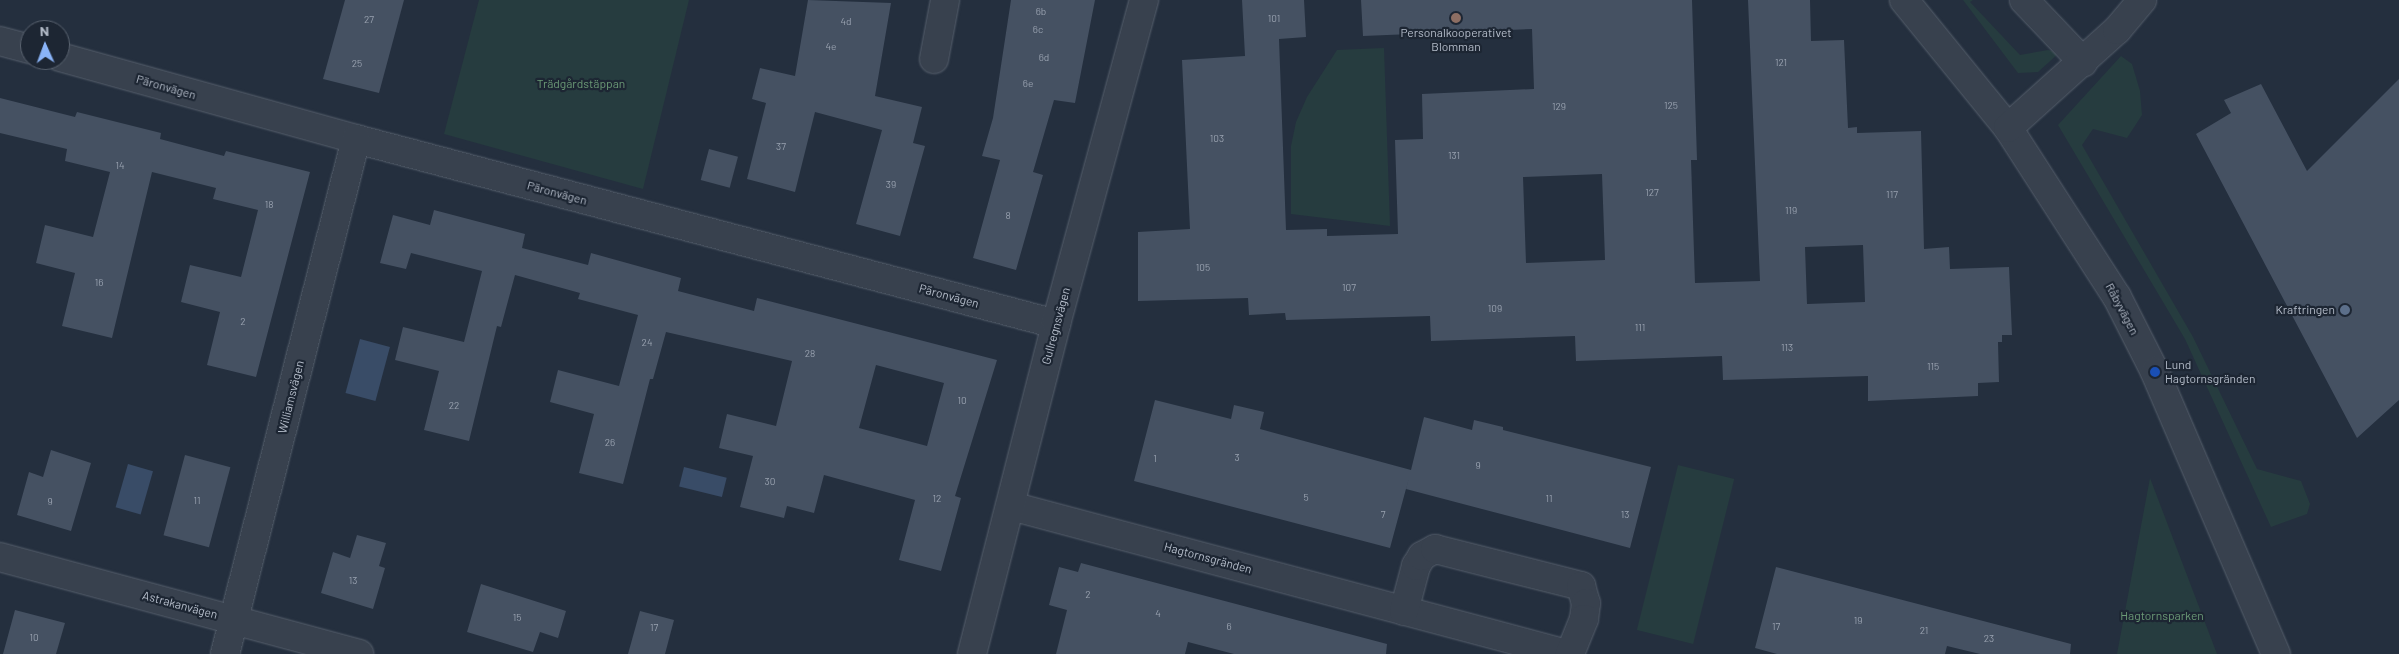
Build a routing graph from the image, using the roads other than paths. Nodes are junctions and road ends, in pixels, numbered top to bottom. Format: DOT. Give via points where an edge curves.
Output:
graph roads {
  1 [pos="944,0"];
  2 [pos="1144,0"];
  3 [pos="1904,0"];
  4 [pos="2024,0"];
  5 [pos="2142,0"];
  6 [pos="0,40"];
  7 [pos="20,46"];
  8 [pos="934,59"];
  9 [pos="70,60"];
  10 [pos="2083,62"];
  11 [pos="2008,128"];
  12 [pos="356,139"];
  13 [pos="1056,324"];
  14 [pos="1011,506"];
  15 [pos="0,557"];
  16 [pos="1404,611"];
  17 [pos="235,620"];
  18 [pos="225,654"];
  19 [pos="359,654"];
  20 [pos="972,654"];
  21 [pos="1568,654"];
  22 [pos="2276,654"];
  1 -- 8 [label="street"];
  2 -- 13 [label="street, Gullregnsvägen"];
  3 -- 11 [label="street, Råbyvägen"];
  4 -- 10 [label="street"];
  5 -- 10 [label="street"];
  6 -- 7 [label="street"];
  9 -- 12 [label="street, Päronvägen"];
  10 -- 11 [label="street"];
  11 -- 22 [label="street, Råbyvägen" via="2117,297 2155,372"];
  12 -- 13 [label="street, Päronvägen"];
  12 -- 17 [label="street, Williamsvägen"];
  13 -- 14 [label="street, Gullregnsvägen"];
  14 -- 16 [label="street, Hagtornsgränden"];
  14 -- 20 [label="street, Gullregnsvägen"];
  15 -- 17 [label="street, Astrakanvägen"];
  16 -- 21 [label="street, Hagtornsgränden"];
  16 -- 21 [label="street, Hagtornsgränden" via="1416,566 1422,556 1435,549 1581,586 1586,603 1584,619"];
  17 -- 18 [label="street, Williamsvägen"];
  17 -- 19 [label="street, Astrakanvägen"];
}
